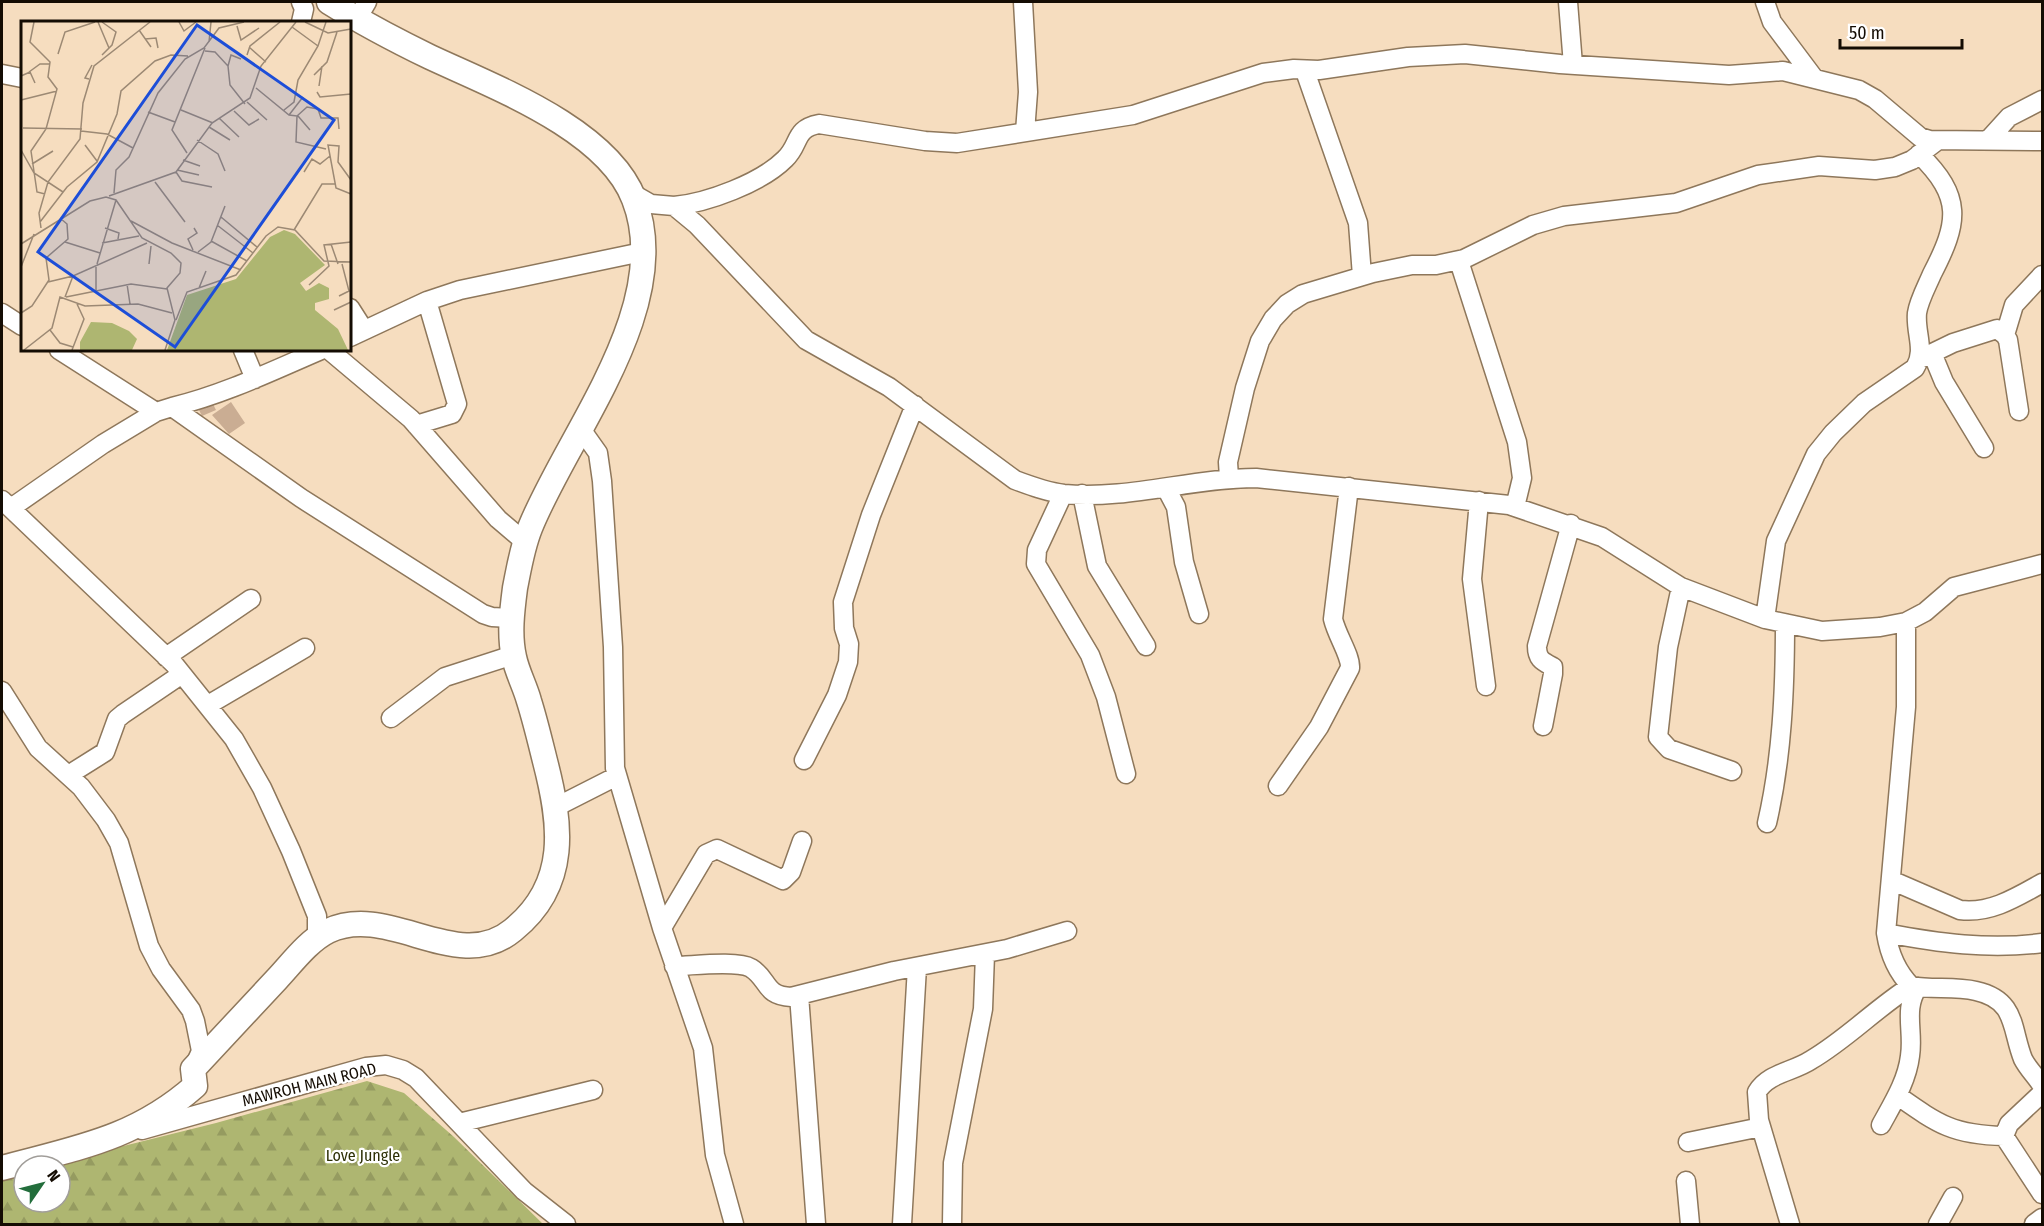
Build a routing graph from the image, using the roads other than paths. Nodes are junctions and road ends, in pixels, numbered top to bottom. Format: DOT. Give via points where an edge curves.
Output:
graph roads {
  1 [pos="301,2"];
  2 [pos="328,2"];
  3 [pos="1023,2"];
  4 [pos="1568,2"];
  5 [pos="1765,2"];
  6 [pos="362,10"];
  7 [pos="301,21"];
  8 [pos="1573,65"];
  9 [pos="1305,70"];
  10 [pos="2,74"];
  11 [pos="21,78"];
  12 [pos="1814,78"];
  13 [pos="2043,100"];
  14 [pos="1024,132"];
  15 [pos="1989,139"];
  16 [pos="1937,141"];
  17 [pos="2043,141"];
  18 [pos="1919,154"];
  19 [pos="630,192"];
  20 [pos="674,206"];
  21 [pos="642,252"];
  22 [pos="1459,261"];
  23 [pos="2043,275"];
  24 [pos="1362,276"];
  25 [pos="427,301"];
  26 [pos="2,312"];
  27 [pos="351,312"];
  28 [pos="21,325"];
  29 [pos="357,334"];
  30 [pos="2005,334"];
  31 [pos="61,351"];
  32 [pos="243,351"];
  33 [pos="319,351"];
  34 [pos="330,351"];
  35 [pos="1926,356"];
  36 [pos="255,379"];
  37 [pos="915,405"];
  38 [pos="164,410"];
  39 [pos="2019,411"];
  40 [pos="416,425"];
  41 [pos="581,429"];
  42 [pos="1984,448"];
  43 [pos="1229,478"];
  44 [pos="1349,487"];
  45 [pos="1166,488"];
  46 [pos="1063,494"];
  47 [pos="1082,494"];
  48 [pos="1479,501"];
  49 [pos="6,504"];
  50 [pos="1515,507"];
  51 [pos="1571,524"];
  52 [pos="525,542"];
  53 [pos="2043,564"];
  54 [pos="1681,587"];
  55 [pos="251,599"];
  56 [pos="1199,614"];
  57 [pos="511,618"];
  58 [pos="1765,619"];
  59 [pos="1906,622"];
  60 [pos="1785,623"];
  61 [pos="1146,646"];
  62 [pos="304,648"];
  63 [pos="513,655"];
  64 [pos="166,657"];
  65 [pos="182,674"];
  66 [pos="1486,686"];
  67 [pos="2,691"];
  68 [pos="208,705"];
  69 [pos="391,718"];
  70 [pos="1543,726"];
  71 [pos="804,760"];
  72 [pos="1732,771"];
  73 [pos="70,774"];
  74 [pos="1126,774"];
  75 [pos="617,776"];
  76 [pos="1278,786"];
  77 [pos="556,807"];
  78 [pos="1767,823"];
  79 [pos="802,841"];
  80 [pos="1893,881"];
  81 [pos="2043,884"];
  82 [pos="662,928"];
  83 [pos="1067,931"];
  84 [pos="1886,933"];
  85 [pos="317,939"];
  86 [pos="2043,943"];
  87 [pos="985,954"];
  88 [pos="674,966"];
  89 [pos="917,967"];
  90 [pos="1914,986"];
  91 [pos="799,995"];
  92 [pos="193,1069"];
  93 [pos="2043,1086"];
  94 [pos="593,1090"];
  95 [pos="2043,1093"];
  96 [pos="1898,1096"];
  97 [pos="459,1123"];
  98 [pos="1881,1125"];
  99 [pos="1761,1127"];
  100 [pos="2004,1136"];
  101 [pos="103,1142"];
  102 [pos="1688,1142"];
  103 [pos="2,1168"];
  104 [pos="1686,1181"];
  105 [pos="2043,1194"];
  106 [pos="1953,1197"];
  107 [pos="2043,1218"];
  108 [pos="566,1224"];
  109 [pos="734,1224"];
  110 [pos="816,1224"];
  111 [pos="902,1224"];
  112 [pos="952,1224"];
  113 [pos="1690,1224"];
  114 [pos="1790,1224"];
  115 [pos="1938,1224"];
  116 [pos="2034,1224"];
  1 -- 7 [label="street"];
  2 -- 6 [label="street"];
  3 -- 14 [label="street" via="1028,92"];
  4 -- 8 [label="street"];
  5 -- 12 [label="street" via="1782,37"];
  6 -- 19 [label="street" via="524,100 580,136 621,177"];
  8 -- 9 [label="street" via="1436,54"];
  8 -- 12 [label="street" via="1729,75 1783,71"];
  9 -- 14 [label="street" via="1263,73 1133,115"];
  9 -- 24 [label="street" via="1358,223"];
  10 -- 11 [label="street"];
  12 -- 16 [label="street" via="1859,90 1920,136"];
  13 -- 15 [label="street" via="2009,117"];
  14 -- 20 [label="street" via="957,143 819,124 803,129 785,160 767,172 719,196"];
  15 -- 16 [label="street"];
  15 -- 17 [label="street"];
  16 -- 18 [label="street"];
  18 -- 22 [label="street" via="1895,168 1819,166 1784,170 1734,182 1676,203 1564,216 1533,225"];
  18 -- 35 [label="street" via="1943,179 1952,208 1946,247 1917,312"];
  19 -- 20 [label="street" via="651,204"];
  19 -- 21 [label="street" via="640,225"];
  20 -- 37 [label="street" via="697,225 806,340"];
  21 -- 25 [label="street" via="552,269"];
  21 -- 41 [label="street" via="637,294 620,354"];
  22 -- 24 [label="street" via="1412,265"];
  22 -- 50 [label="street" via="1517,442 1522,478"];
  23 -- 30 [label="street" via="2014,305"];
  24 -- 43 [label="street" via="1303,294 1287,304 1266,328 1245,388 1228,462"];
  25 -- 29 [label="street"];
  25 -- 40 [label="street" via="456,410 445,418"];
  26 -- 28 [label="street"];
  27 -- 29 [label="street"];
  30 -- 35 [label="street" via="1996,329"];
  30 -- 39 [label="street"];
  31 -- 38 [label="street"];
  32 -- 36 [label="street"];
  33 -- 36 [label="street"];
  34 -- 40 [label="street"];
  35 -- 42 [label="street"];
  35 -- 58 [label="street" via="1864,403 1816,454 1776,541"];
  36 -- 38 [label="street"];
  37 -- 46 [label="street" via="1015,480"];
  37 -- 71 [label="street" via="871,515 843,602 848,662 837,695"];
  38 -- 49 [label="street"];
  38 -- 57 [label="street" via="440,587 492,617"];
  40 -- 52 [label="street" via="498,519"];
  41 -- 52 [label="street"];
  41 -- 75 [label="street" via="598,453 602,481"];
  43 -- 44 [label="street"];
  43 -- 45 [label="street"];
  44 -- 48 [label="street"];
  44 -- 76 [label="street" via="1333,611 1336,635 1348,654 1350,668 1319,727"];
  45 -- 47 [label="street"];
  45 -- 56 [label="street" via="1176,507 1184,562"];
  46 -- 47 [label="street"];
  46 -- 74 [label="street" via="1037,550 1036,564 1090,655 1106,697"];
  47 -- 61 [label="street" via="1097,566"];
  48 -- 50 [label="street"];
  48 -- 66 [label="street" via="1472,579"];
  49 -- 64 [label="street"];
  50 -- 51 [label="street"];
  51 -- 54 [label="street" via="1602,537"];
  51 -- 70 [label="street" via="1538,646 1540,661 1552,668 1553,674"];
  52 -- 57 [label="street"];
  53 -- 59 [label="street" via="1954,587 1925,612"];
  54 -- 58 [label="street"];
  54 -- 72 [label="street" via="1668,647 1658,737 1669,749"];
  55 -- 64 [label="street"];
  57 -- 63 [label="street"];
  58 -- 60 [label="street"];
  59 -- 60 [label="street" via="1822,631"];
  59 -- 80 [label="street" via="1906,706"];
  60 -- 78 [label="street" via="1785,683 1777,772"];
  62 -- 68 [label="street"];
  63 -- 69 [label="street" via="445,677"];
  63 -- 77 [label="street" via="530,701"];
  64 -- 65 [label="street"];
  65 -- 68 [label="street"];
  65 -- 73 [label="street" via="123,714 105,752"];
  67 -- 73 [label="street" via="38,748"];
  68 -- 85 [label="street" via="234,739 262,788 317,916"];
  73 -- 92 [label="street" via="106,820 118,843 149,946 191,1010 201,1046"];
  75 -- 77 [label="street"];
  75 -- 82 [label="street"];
  77 -- 85 [label="street" via="558,852 549,883 512,931 490,943 469,947 383,926 356,924"];
  79 -- 82 [label="street" via="792,872 783,880 717,849 711,850"];
  80 -- 81 [label="street" via="1960,910 1971,911 1996,906"];
  80 -- 84 [label="street"];
  82 -- 88 [label="street"];
  83 -- 87 [label="street"];
  84 -- 86 [label="street" via="1941,943 2011,947"];
  84 -- 90 [label="street" via="1892,956"];
  85 -- 92 [label="street"];
  87 -- 89 [label="street"];
  87 -- 112 [label="street" via="983,1009 953,1162"];
  88 -- 91 [label="street" via="744,966 778,997"];
  88 -- 109 [label="street" via="703,1048 715,1155"];
  89 -- 91 [label="street"];
  89 -- 111 [label="street"];
  90 -- 93 [label="street" via="1952,987 1995,998 2014,1022 2023,1059"];
  90 -- 96 [label="street" via="1908,1007 1910,1056"];
  90 -- 99 [label="street" via="1811,1061 1761,1084 1756,1092"];
  91 -- 110 [label="street"];
  92 -- 101 [label="street" via="195,1086 178,1101"];
  94 -- 97 [label="street"];
  95 -- 100 [label="street" via="2009,1124"];
  96 -- 98 [label="street"];
  96 -- 100 [label="street" via="1948,1128 1974,1136"];
  97 -- 101 [label="street, MAWROH MAIN ROAD" via="416,1078 386,1065 285,1088"];
  97 -- 108 [label="street, MAWROH MAIN ROAD" via="524,1191"];
  99 -- 102 [label="street"];
  99 -- 114 [label="street"];
  100 -- 105 [label="street"];
  101 -- 103 [label="street"];
  104 -- 113 [label="street"];
  106 -- 115 [label="street"];
  107 -- 116 [label="street"];
}
